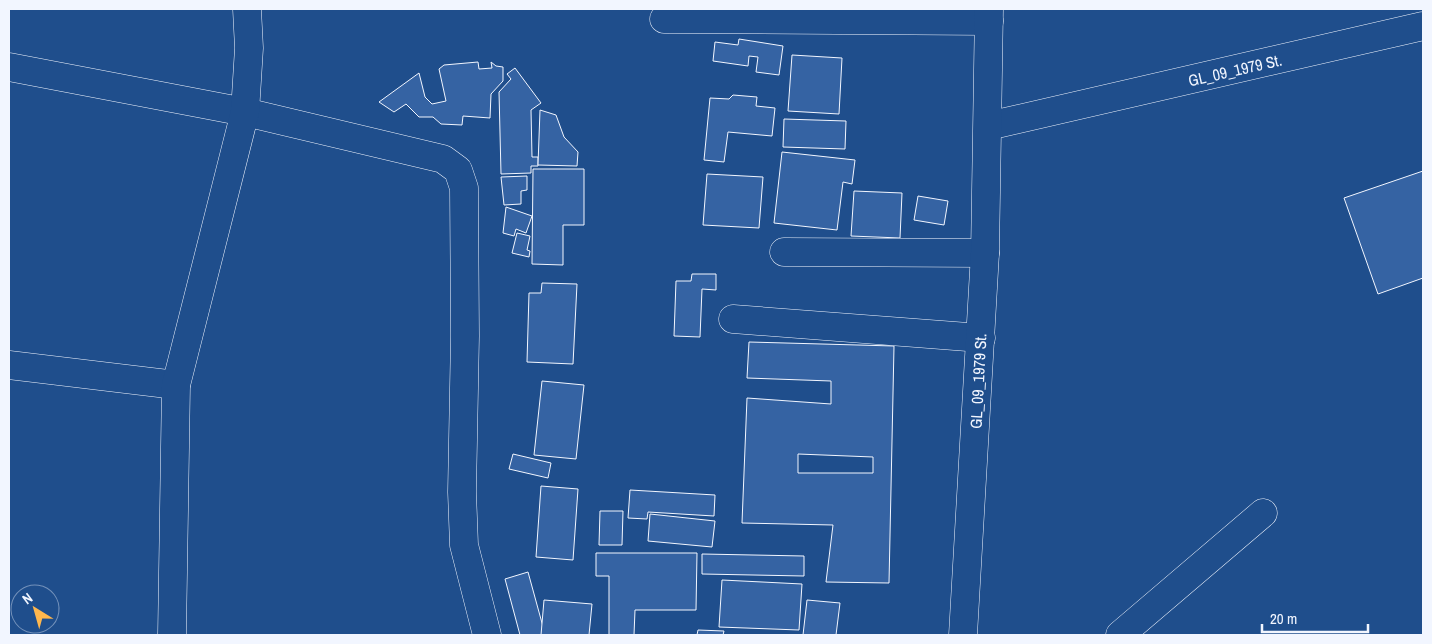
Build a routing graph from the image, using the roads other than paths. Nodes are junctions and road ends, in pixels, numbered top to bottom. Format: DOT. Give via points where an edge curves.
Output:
graph roads {
  1 [pos="247,9"];
  2 [pos="989,15"];
  3 [pos="664,19"];
  4 [pos="1423,26"];
  5 [pos="9,68"];
  6 [pos="245,112"];
  7 [pos="988,126"];
  8 [pos="784,252"];
  9 [pos="985,253"];
  10 [pos="733,319"];
  11 [pos="981,338"];
  12 [pos="9,365"];
  13 [pos="176,385"];
  14 [pos="1263,513"];
  15 [pos="172,635"];
  16 [pos="488,635"];
  17 [pos="963,635"];
  18 [pos="1120,635"];
  1 -- 6 [label="street" via="249,48"];
  2 -- 3 [label="street"];
  2 -- 7 [label="street, GL_09_1979 St."];
  4 -- 7 [label="street, GL_09_1979 St."];
  5 -- 6 [label="street"];
  6 -- 13 [label="street"];
  6 -- 16 [label="street" via="443,159 458,170 464,188 464,545"];
  7 -- 9 [label="street, GL_09_1979 St."];
  8 -- 9 [label="street"];
  9 -- 11 [label="street, GL_09_1979 St."];
  10 -- 11 [label="street"];
  11 -- 17 [label="street, GL_09_1979 St."];
  12 -- 13 [label="street"];
  13 -- 15 [label="street"];
  14 -- 18 [label="street"];
}
